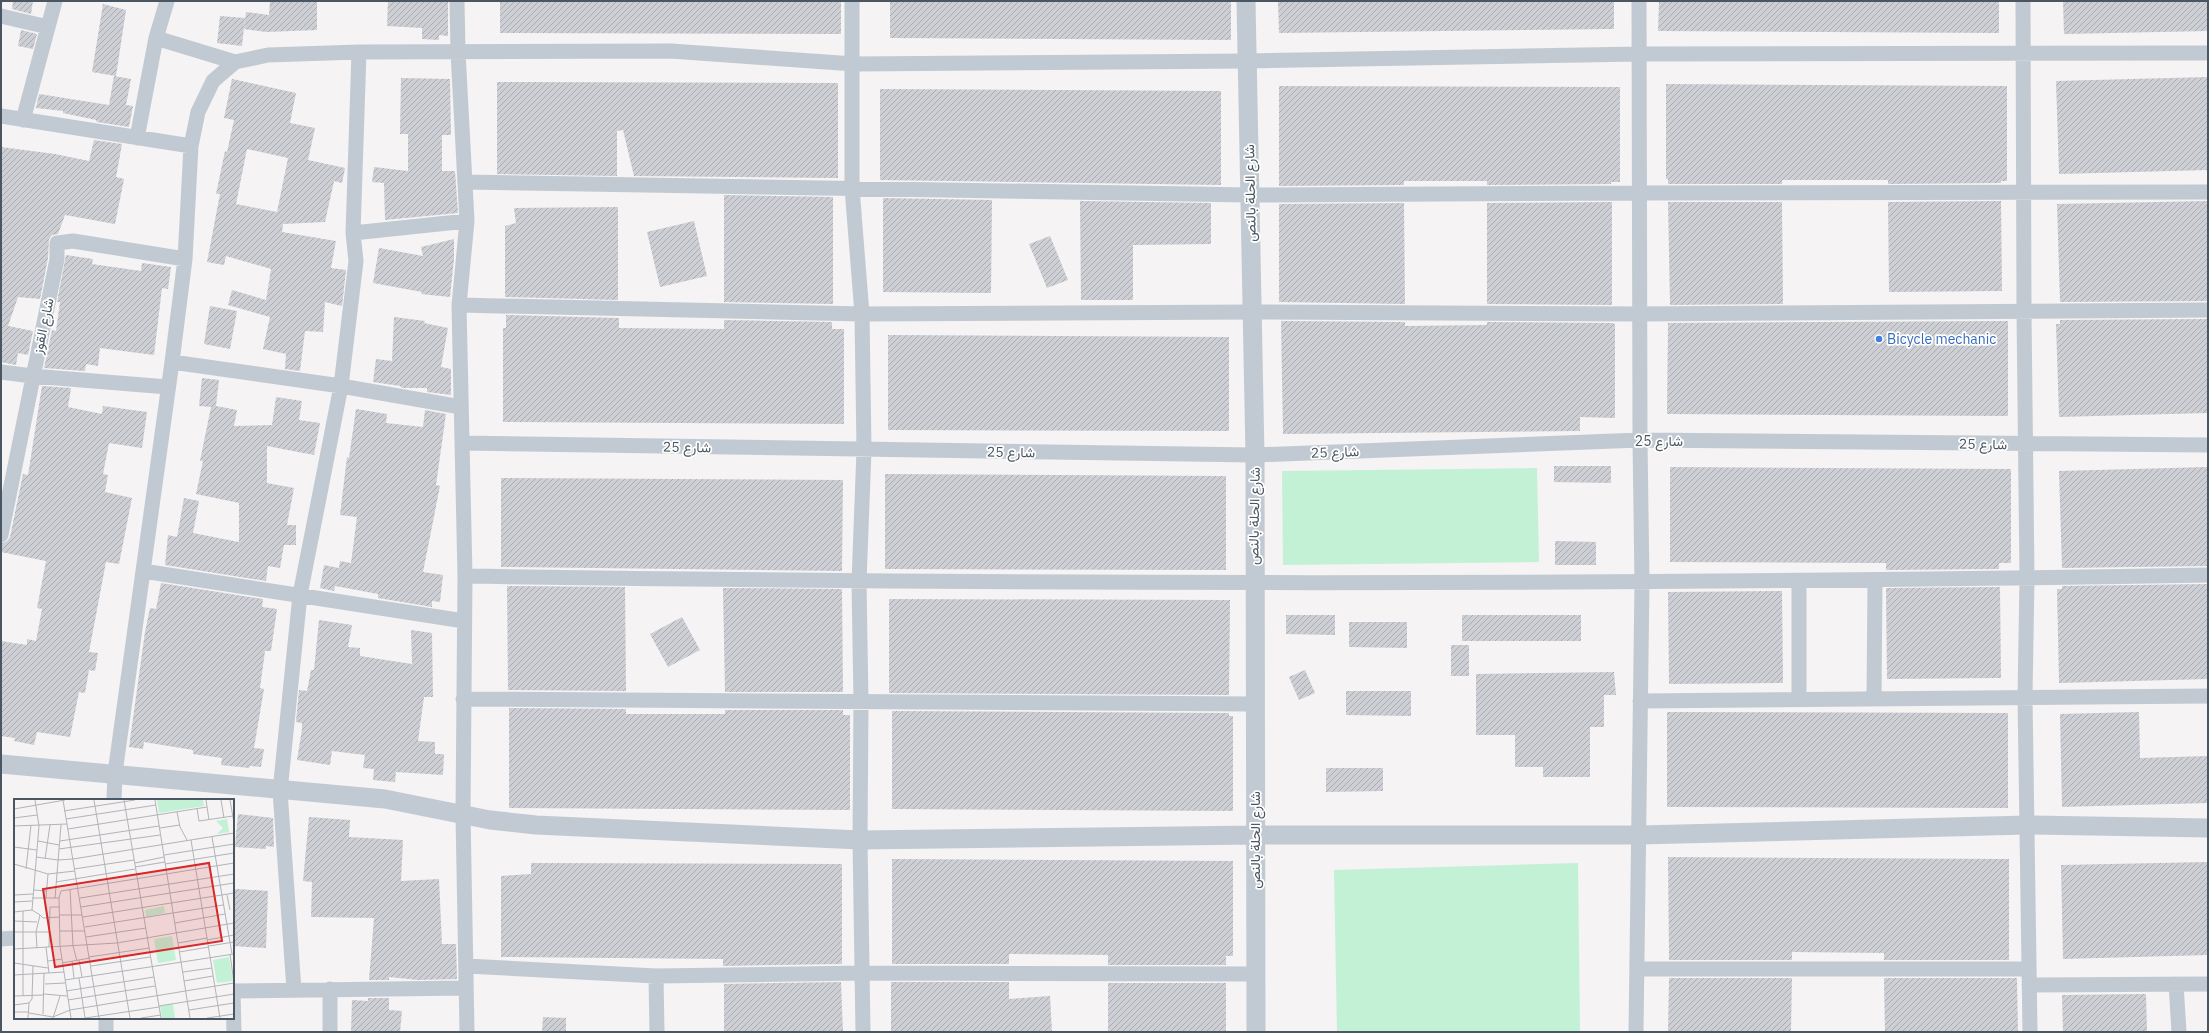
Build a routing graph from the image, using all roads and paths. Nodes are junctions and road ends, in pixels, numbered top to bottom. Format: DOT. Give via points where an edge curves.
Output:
graph roads {
  1 [pos="55,1"];
  2 [pos="167,1"];
  3 [pos="457,1"];
  4 [pos="852,1"];
  5 [pos="1246,1"];
  6 [pos="1640,1"];
  7 [pos="2023,1"];
  8 [pos="1,16"];
  9 [pos="48,27"];
  10 [pos="156,38"];
  11 [pos="359,52"];
  12 [pos="458,52"];
  13 [pos="2208,53"];
  14 [pos="1640,54"];
  15 [pos="2023,54"];
  16 [pos="1247,61"];
  17 [pos="235,62"];
  18 [pos="854,64"];
  19 [pos="1,116"];
  20 [pos="23,120"];
  21 [pos="137,138"];
  22 [pos="191,146"];
  23 [pos="465,182"];
  24 [pos="852,188"];
  25 [pos="2023,192"];
  26 [pos="2208,192"];
  27 [pos="1639,193"];
  28 [pos="1250,196"];
  29 [pos="467,221"];
  30 [pos="353,233"];
  31 [pos="185,259"];
  32 [pos="459,305"];
  33 [pos="2208,310"];
  34 [pos="1253,312"];
  35 [pos="2024,312"];
  36 [pos="862,314"];
  37 [pos="1640,314"];
  38 [pos="172,362"];
  39 [pos="1,372"];
  40 [pos="32,376"];
  41 [pos="341,386"];
  42 [pos="168,387"];
  43 [pos="461,407"];
  44 [pos="1640,440"];
  45 [pos="462,444"];
  46 [pos="2025,444"];
  47 [pos="2208,445"];
  48 [pos="864,450"];
  49 [pos="1255,455"];
  50 [pos="1,535"];
  51 [pos="143,571"];
  52 [pos="2208,575"];
  53 [pos="465,576"];
  54 [pos="2027,578"];
  55 [pos="1875,580"];
  56 [pos="1799,581"];
  57 [pos="859,582"];
  58 [pos="1254,582"];
  59 [pos="1642,583"];
  60 [pos="300,594"];
  61 [pos="464,621"];
  62 [pos="2208,696"];
  63 [pos="2025,697"];
  64 [pos="1874,698"];
  65 [pos="463,699"];
  66 [pos="1799,699"];
  67 [pos="1640,701"];
  68 [pos="861,702"];
  69 [pos="1254,704"];
  70 [pos="1,764"];
  71 [pos="115,773"];
  72 [pos="280,791"];
  73 [pos="114,799"];
  74 [pos="463,814"];
  75 [pos="2027,825"];
  76 [pos="2208,828"];
  77 [pos="1255,835"];
  78 [pos="1640,835"];
  79 [pos="860,840"];
  80 [pos="14,938"];
  81 [pos="1,939"];
  82 [pos="467,966"];
  83 [pos="1639,969"];
  84 [pos="2028,969"];
  85 [pos="862,973"];
  86 [pos="1255,974"];
  87 [pos="656,976"];
  88 [pos="2176,984"];
  89 [pos="2208,984"];
  90 [pos="2029,985"];
  91 [pos="466,988"];
  92 [pos="330,989"];
  93 [pos="234,990"];
  94 [pos="294,990"];
  95 [pos="106,1019"];
  96 [pos="234,1019"];
  97 [pos="106,1032"];
  98 [pos="234,1032"];
  99 [pos="330,1032"];
  100 [pos="466,1032"];
  101 [pos="657,1032"];
  102 [pos="863,1032"];
  103 [pos="1256,1032"];
  104 [pos="1636,1032"];
  105 [pos="2030,1032"];
  106 [pos="2179,1032"];
  1 -- 9 [label="street"];
  2 -- 10 [label="street"];
  3 -- 12 [label="street"];
  4 -- 18 [label="street"];
  5 -- 16 [label="street, شارع الحلة بالنص"];
  6 -- 14 [label="street"];
  7 -- 15 [label="street"];
  8 -- 9 [label="street"];
  9 -- 20 [label="street"];
  10 -- 17 [label="street"];
  10 -- 21 [label="street"];
  11 -- 12 [label="street"];
  11 -- 17 [label="street" via="268,55"];
  11 -- 30 [label="street"];
  12 -- 18 [label="street" via="671,51"];
  12 -- 23 [label="street"];
  13 -- 15 [label="street"];
  14 -- 15 [label="street"];
  14 -- 16 [label="street"];
  14 -- 27 [label="street"];
  15 -- 25 [label="street"];
  16 -- 18 [label="street"];
  16 -- 28 [label="street, شارع الحلة بالنص"];
  17 -- 22 [label="street" via="213,81 198,112"];
  18 -- 24 [label="street"];
  19 -- 20 [label="street"];
  20 -- 21 [label="street"];
  21 -- 22 [label="street"];
  22 -- 31 [label="street"];
  23 -- 24 [label="street"];
  23 -- 29 [label="street"];
  24 -- 28 [label="street"];
  24 -- 36 [label="street"];
  25 -- 26 [label="street"];
  25 -- 27 [label="street"];
  25 -- 35 [label="street"];
  27 -- 28 [label="street"];
  27 -- 37 [label="street"];
  28 -- 34 [label="street, شارع الحلة بالنص"];
  29 -- 30 [label="street"];
  29 -- 32 [label="street"];
  30 -- 41 [label="street" via="356,261"];
  31 -- 38 [label="street"];
  31 -- 40 [label="street, شارع القوز" via="73,242 57,243 57,259"];
  32 -- 36 [label="street"];
  32 -- 43 [label="street"];
  33 -- 35 [label="street"];
  34 -- 36 [label="street"];
  34 -- 37 [label="street"];
  34 -- 49 [label="street, شارع الحلة بالنص"];
  35 -- 37 [label="street"];
  35 -- 46 [label="street"];
  36 -- 48 [label="street"];
  37 -- 44 [label="street"];
  38 -- 41 [label="street"];
  38 -- 42 [label="street"];
  39 -- 40 [label="street"];
  40 -- 42 [label="street"];
  40 -- 50 [label="street, شارع القوز"];
  41 -- 43 [label="street"];
  41 -- 60 [label="street"];
  42 -- 51 [label="street"];
  43 -- 45 [label="street"];
  44 -- 46 [label="street, شارع 25"];
  44 -- 49 [label="street, شارع 25"];
  44 -- 59 [label="street"];
  45 -- 48 [label="street, شارع 25"];
  45 -- 53 [label="street"];
  46 -- 47 [label="street, شارع 25"];
  46 -- 54 [label="street"];
  48 -- 49 [label="street, شارع 25"];
  48 -- 57 [label="street"];
  49 -- 58 [label="street, شارع الحلة بالنص"];
  51 -- 60 [label="street"];
  51 -- 71 [label="street"];
  52 -- 54 [label="street"];
  53 -- 57 [label="street"];
  53 -- 61 [label="street"];
  54 -- 55 [label="street"];
  54 -- 63 [label="street"];
  55 -- 56 [label="street"];
  55 -- 64 [label="street"];
  56 -- 59 [label="street"];
  56 -- 66 [label="street"];
  57 -- 58 [label="street"];
  57 -- 68 [label="street"];
  58 -- 59 [label="street"];
  58 -- 69 [label="street, شارع الحلة بالنص"];
  59 -- 67 [label="street"];
  60 -- 61 [label="street"];
  60 -- 72 [label="street"];
  61 -- 65 [label="street"];
  62 -- 63 [label="street"];
  63 -- 64 [label="street"];
  63 -- 75 [label="street"];
  64 -- 66 [label="street"];
  65 -- 68 [label="street"];
  65 -- 74 [label="street"];
  66 -- 67 [label="street"];
  67 -- 78 [label="street"];
  68 -- 69 [label="street"];
  68 -- 79 [label="street"];
  69 -- 77 [label="street, شارع الحلة بالنص"];
  70 -- 71 [label="street"];
  71 -- 72 [label="street"];
  71 -- 73 [label="street"];
  72 -- 74 [label="street" via="385,799"];
  72 -- 94 [label="street"];
  74 -- 79 [label="street" via="536,825"];
  74 -- 82 [label="street"];
  75 -- 76 [label="street"];
  75 -- 78 [label="street"];
  75 -- 84 [label="street"];
  77 -- 78 [label="street"];
  77 -- 79 [label="street"];
  77 -- 86 [label="street, شارع الحلة بالنص"];
  78 -- 83 [label="street"];
  79 -- 85 [label="street"];
  80 -- 81 [label="street"];
  82 -- 87 [label="street"];
  82 -- 91 [label="street"];
  83 -- 84 [label="street"];
  83 -- 104 [label="street"];
  84 -- 90 [label="street"];
  85 -- 86 [label="street"];
  85 -- 87 [label="street"];
  85 -- 102 [label="street"];
  86 -- 103 [label="street, شارع الحلة بالنص"];
  87 -- 101 [label="street"];
  88 -- 89 [label="street"];
  88 -- 90 [label="street"];
  88 -- 106 [label="street"];
  90 -- 105 [label="street"];
  91 -- 92 [label="street"];
  91 -- 100 [label="street"];
  92 -- 94 [label="street"];
  92 -- 99 [label="street"];
  93 -- 94 [label="street"];
  95 -- 97 [label="street"];
  96 -- 98 [label="street"];
}
